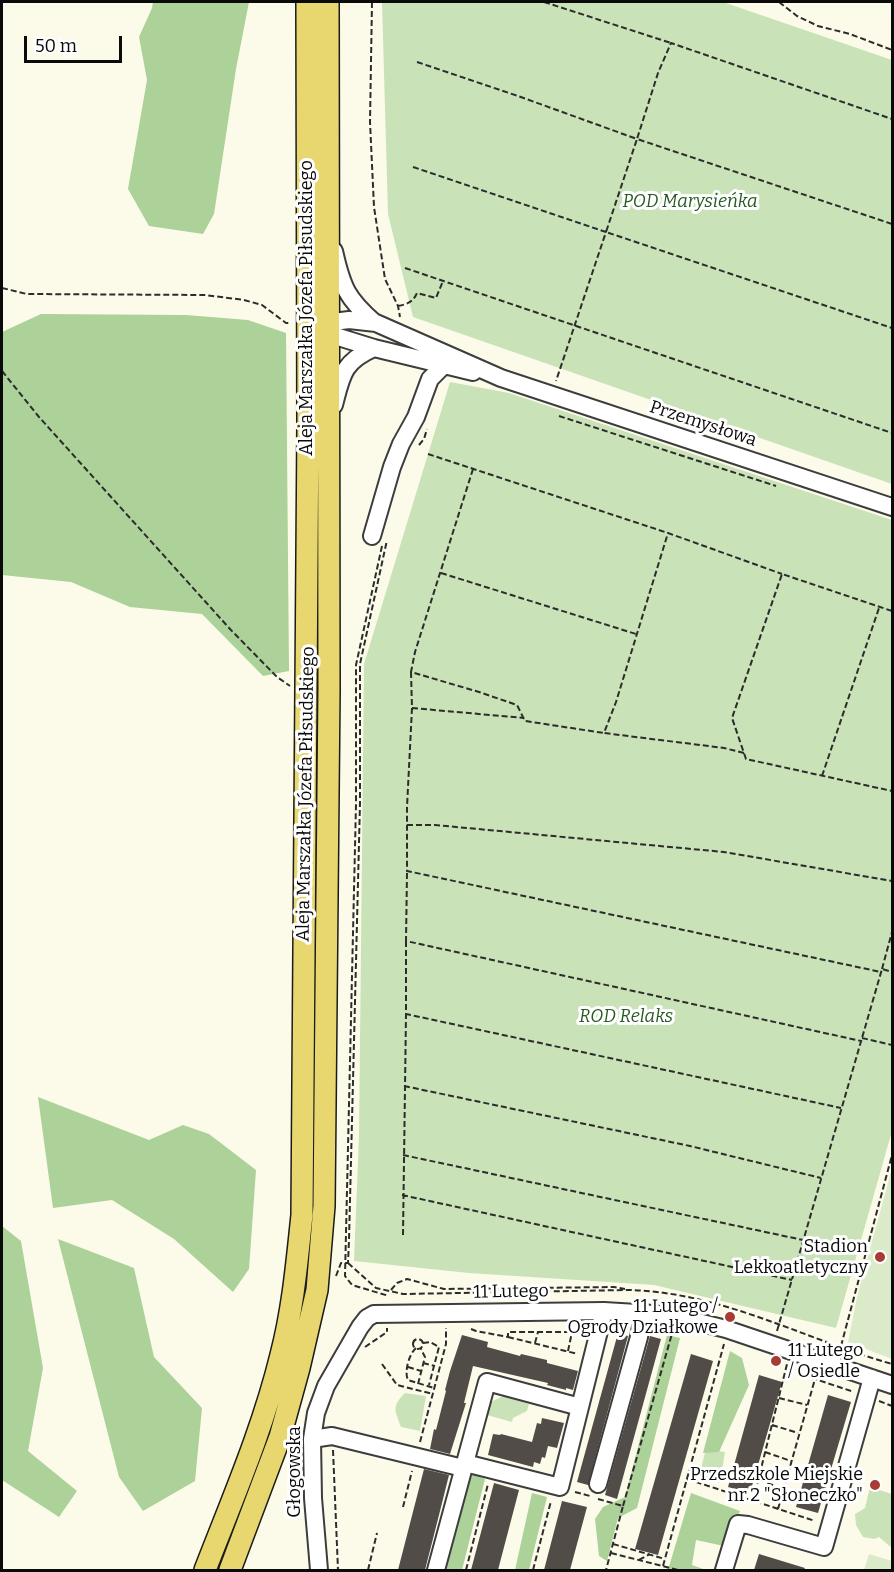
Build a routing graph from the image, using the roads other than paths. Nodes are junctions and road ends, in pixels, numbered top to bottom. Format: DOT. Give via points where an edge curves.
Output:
graph roads {
  1 [pos="307,2"];
  2 [pos="328,2"];
  3 [pos="329,232"];
  4 [pos="376,323"];
  5 [pos="307,325"];
  6 [pos="329,329"];
  7 [pos="374,348"];
  8 [pos="445,360"];
  9 [pos="329,425"];
  10 [pos="892,507"];
  11 [pos="381,538"];
  12 [pos="644,1312"];
  13 [pos="370,1316"];
  14 [pos="603,1317"];
  15 [pos="872,1378"];
  16 [pos="892,1385"];
  17 [pos="580,1407"];
  18 [pos="312,1439"];
  19 [pos="464,1466"];
  20 [pos="598,1484"];
  21 [pos="205,1570"];
  22 [pos="230,1570"];
  23 [pos="319,1570"];
  24 [pos="436,1570"];
  25 [pos="723,1570"];
  1 -- 5 [label="main road, Aleja Marszałka Józefa Piłsudskiego"];
  2 -- 3 [label="main road, Aleja Marszałka Józefa Piłsudskiego"];
  3 -- 4 [label="street" via="346,292 357,308"];
  3 -- 6 [label="main road, Aleja Marszałka Józefa Piłsudskiego"];
  4 -- 6 [label="street, Przemysłowa" via="349,320"];
  4 -- 8 [label="street, Przemysłowa"];
  5 -- 6 [label="street, Przemysłowa"];
  5 -- 21 [label="main road, Aleja Marszałka Józefa Piłsudskiego" via="302,1215 295,1285 282,1354 269,1400"];
  6 -- 7 [label="street, Przemysłowa"];
  6 -- 9 [label="main road, Aleja Marszałka Józefa Piłsudskiego"];
  7 -- 8 [label="street, Przemysłowa"];
  7 -- 9 [label="street" via="352,360 346,368"];
  8 -- 10 [label="street, Przemysłowa"];
  8 -- 11 [label="street" via="430,379 392,467"];
  9 -- 22 [label="main road, Aleja Marszałka Józefa Piłsudskiego" via="324,1206 317,1290 280,1437"];
  12 -- 14 [label="street, 11 Lutego"];
  12 -- 15 [label="street, 11 Lutego" via="695,1319"];
  12 -- 20 [label="street"];
  13 -- 14 [label="street, 11 Lutego" via="388,1311"];
  13 -- 18 [label="street, Głogowska" via="362,1323 324,1392"];
  14 -- 17 [label="street"];
  15 -- 16 [label="street, 11 Lutego"];
  15 -- 25 [label="street" via="824,1547 738,1524"];
  17 -- 19 [label="street" via="557,1487"];
  17 -- 19 [label="street" via="487,1382"];
  18 -- 19 [label="street" via="332,1436"];
  18 -- 23 [label="street, Głogowska"];
  19 -- 24 [label="street"];
}
